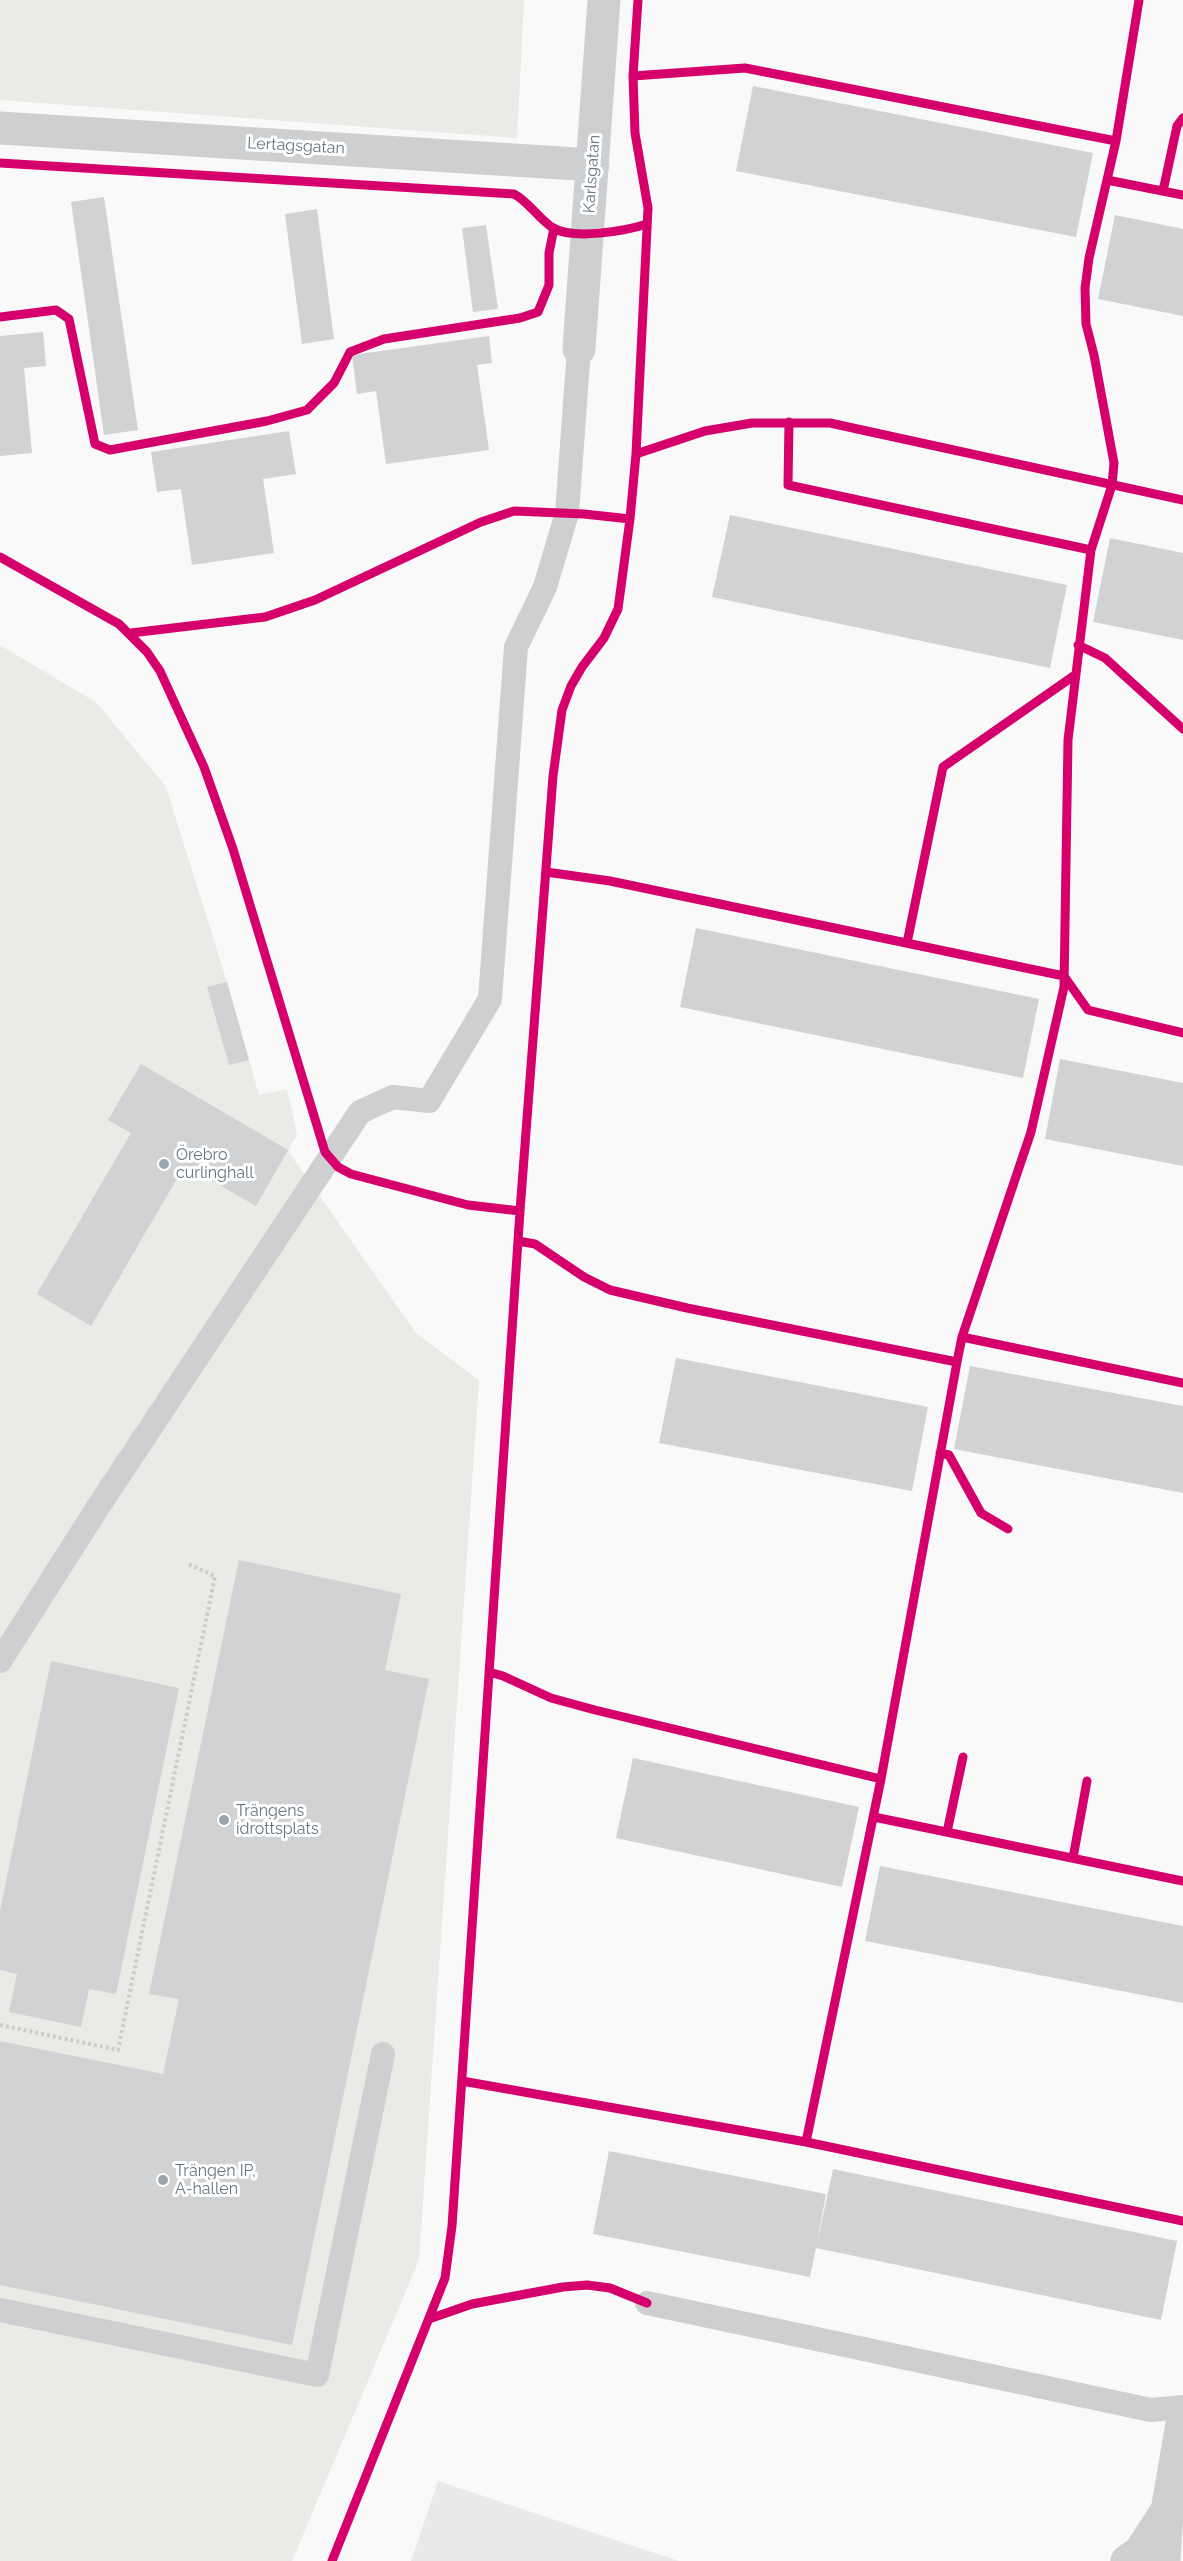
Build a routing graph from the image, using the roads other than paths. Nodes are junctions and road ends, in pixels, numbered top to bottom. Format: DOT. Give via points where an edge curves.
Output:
graph roads {
  1 [pos="604,0"];
  2 [pos="0,128"];
  3 [pos="592,165"];
  4 [pos="579,349"];
  5 [pos="0,1661"];
  6 [pos="383,2054"];
  7 [pos="647,2303"];
  8 [pos="0,2310"];
  9 [pos="1183,2407"];
  10 [pos="1183,2418"];
  11 [pos="1167,2511"];
  12 [pos="1127,2561"];
  13 [pos="1164,2561"];
  1 -- 3 [label="street, Karlsgatan"];
  2 -- 3 [label="street, Lertagsgatan"];
  3 -- 4 [label="street, Karlsgatan"];
  4 -- 5 [label="lane" via="567,513 545,586 516,646 490,999 429,1101 393,1097 360,1112"];
  6 -- 8 [label="lane" via="317,2375"];
  7 -- 9 [label="lane" via="1151,2410"];
  10 -- 11 [label="street"];
  11 -- 12 [label="street" via="1140,2552"];
  11 -- 13 [label="street"];
}
